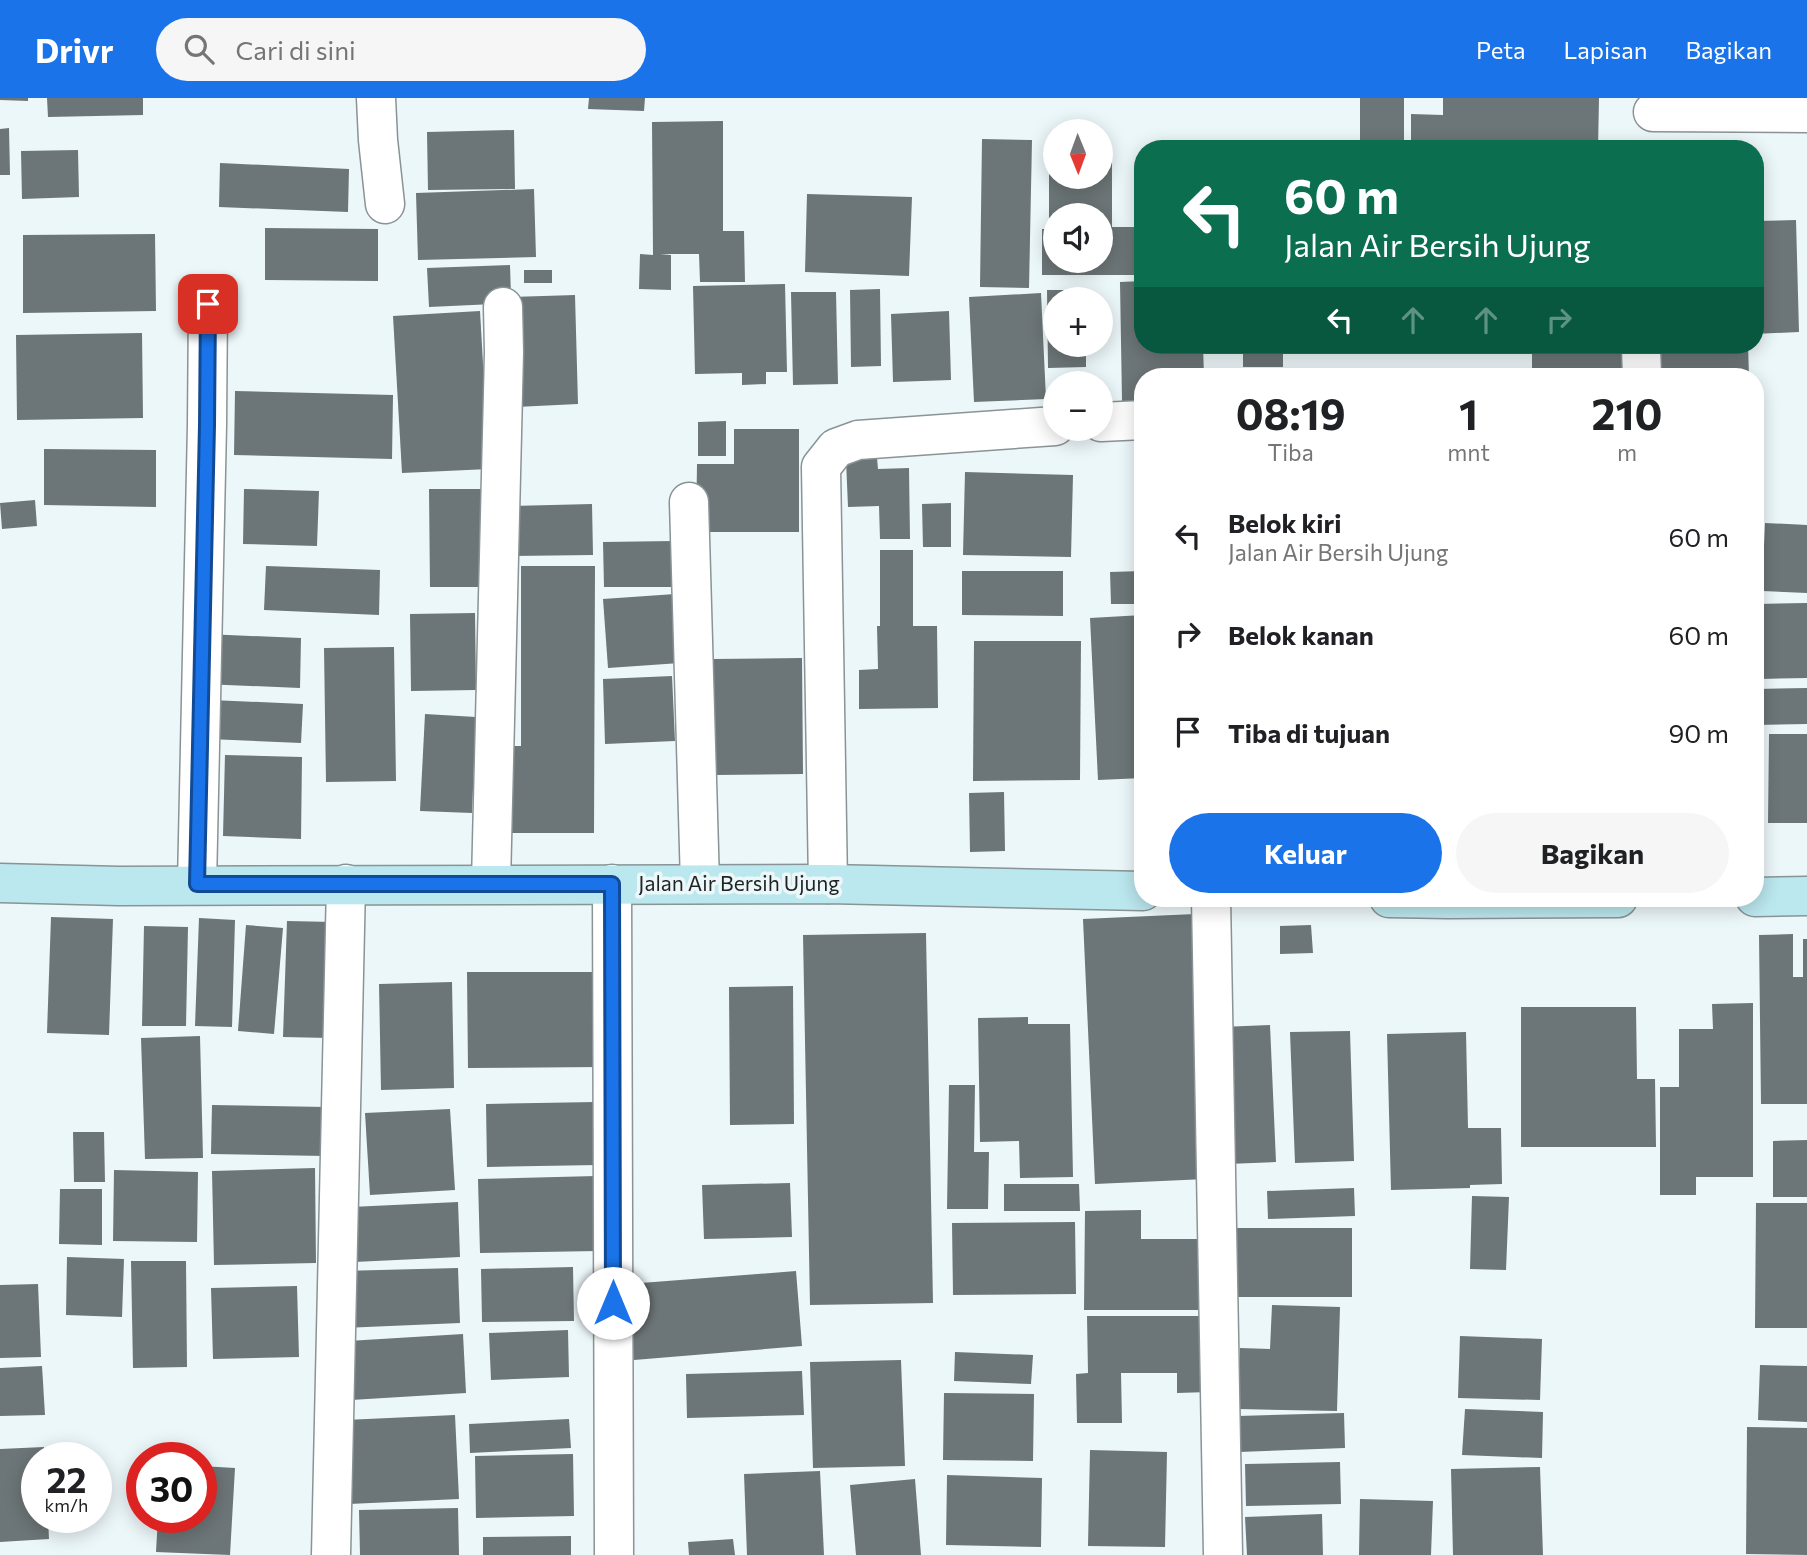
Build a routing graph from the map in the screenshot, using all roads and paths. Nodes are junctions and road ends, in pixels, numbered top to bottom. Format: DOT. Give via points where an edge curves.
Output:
graph roads {
  1 [pos="376,98"];
  2 [pos="1653,112"];
  3 [pos="1807,113"];
  4 [pos="385,204"];
  5 [pos="208,304"];
  6 [pos="503,307"];
  7 [pos="1134,420"];
  8 [pos="1113,421"];
  9 [pos="1043,427"];
  10 [pos="689,502"];
  11 [pos="0,883"];
  12 [pos="197,884"];
  13 [pos="346,884"];
  14 [pos="491,884"];
  15 [pos="612,884"];
  16 [pos="700,884"];
  17 [pos="828,884"];
  18 [pos="1134,891"];
  19 [pos="1764,897"];
  20 [pos="1807,897"];
  21 [pos="1212,907"];
  22 [pos="331,1555"];
  23 [pos="614,1555"];
  24 [pos="1223,1555"];
  1 -- 4 [label="street"];
  2 -- 3 [label="street"];
  5 -- 12 [label="street"];
  6 -- 14 [label="street"];
  7 -- 8 [label="street"];
  9 -- 17 [label="street" via="858,440 836,448 821,467"];
  10 -- 16 [label="street"];
  11 -- 12 [label="street, Jalan Air Bersih Ujung"];
  12 -- 13 [label="street, Jalan Air Bersih Ujung"];
  13 -- 14 [label="street, Jalan Air Bersih Ujung"];
  13 -- 22 [label="street"];
  14 -- 15 [label="street, Jalan Air Bersih Ujung"];
  15 -- 16 [label="street, Jalan Air Bersih Ujung"];
  15 -- 23 [label="street"];
  16 -- 17 [label="street, Jalan Air Bersih Ujung"];
  17 -- 18 [label="street, Jalan Air Bersih Ujung"];
  19 -- 20 [label="street"];
  21 -- 24 [label="street"];
}
